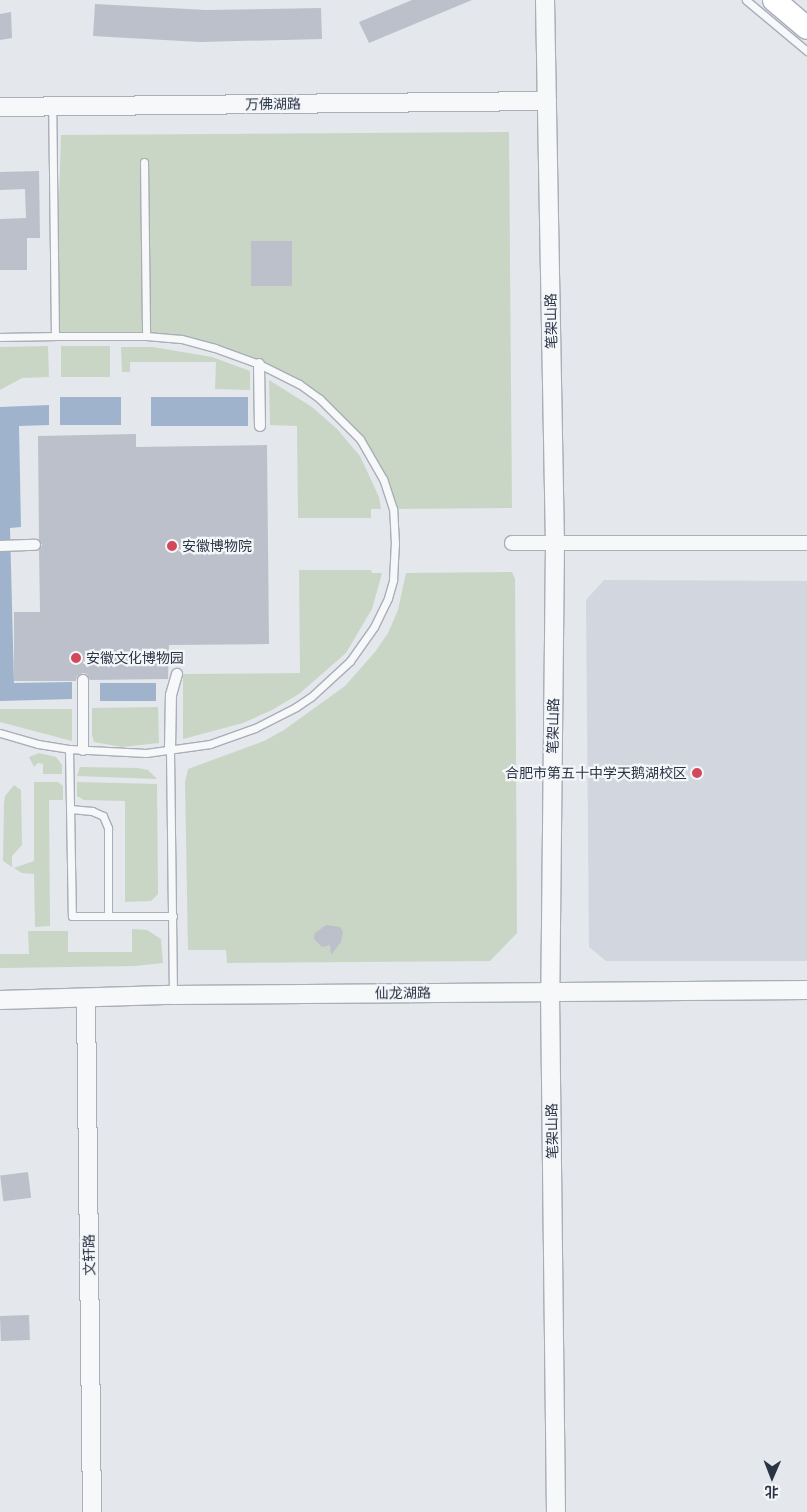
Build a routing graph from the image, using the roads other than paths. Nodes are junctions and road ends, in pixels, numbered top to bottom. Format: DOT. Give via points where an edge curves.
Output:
graph roads {
  1 [pos="545,0"];
  2 [pos="746,0"];
  3 [pos="774,0"];
  4 [pos="807,28"];
  5 [pos="807,51"];
  6 [pos="546,101"];
  7 [pos="52,106"];
  8 [pos="0,107"];
  9 [pos="144,162"];
  10 [pos="55,336"];
  11 [pos="146,336"];
  12 [pos="0,337"];
  13 [pos="259,364"];
  14 [pos="260,426"];
  15 [pos="512,543"];
  16 [pos="807,543"];
  17 [pos="555,544"];
  18 [pos="35,545"];
  19 [pos="0,546"];
  20 [pos="177,674"];
  21 [pos="83,680"];
  22 [pos="0,733"];
  23 [pos="69,749"];
  24 [pos="82,750"];
  25 [pos="170,750"];
  26 [pos="70,809"];
  27 [pos="108,916"];
  28 [pos="172,916"];
  29 [pos="807,990"];
  30 [pos="550,992"];
  31 [pos="173,996"];
  32 [pos="86,999"];
  33 [pos="0,1000"];
  34 [pos="92,1512"];
  35 [pos="556,1512"];
  1 -- 6 [label="street, 笔架山路"];
  2 -- 5 [label="lane"];
  3 -- 4 [label="main road"];
  6 -- 7 [label="street, 万佛湖路"];
  6 -- 17 [label="street, 笔架山路"];
  7 -- 8 [label="street, 万佛湖路"];
  7 -- 10 [label="lane"];
  9 -- 11 [label="lane"];
  10 -- 11 [label="lane"];
  10 -- 12 [label="lane"];
  11 -- 13 [label="lane" via="181,339"];
  13 -- 14 [label="street"];
  13 -- 25 [label="lane" via="299,384 320,399 360,439 375,462 393,509 393,580 388,598 369,634 350,661 311,697 254,728 210,744"];
  15 -- 17 [label="street"];
  16 -- 17 [label="street"];
  17 -- 30 [label="street, 笔架山路"];
  18 -- 19 [label="street"];
  20 -- 25 [label="street" via="171,695"];
  21 -- 24 [label="street"];
  22 -- 23 [label="lane"];
  23 -- 24 [label="lane"];
  23 -- 26 [label="lane"];
  24 -- 25 [label="lane" via="146,753"];
  25 -- 28 [label="lane"];
  26 -- 27 [label="lane" via="92,811 103,816 108,828"];
  26 -- 27 [label="lane" via="72,916"];
  27 -- 28 [label="lane"];
  28 -- 31 [label="lane"];
  29 -- 30 [label="street, 仙龙湖路"];
  30 -- 31 [label="street, 仙龙湖路"];
  30 -- 35 [label="street, 笔架山路"];
  31 -- 32 [label="street, 仙龙湖路"];
  32 -- 33 [label="street, 仙龙湖路"];
  32 -- 34 [label="street, 文轩路"];
}
